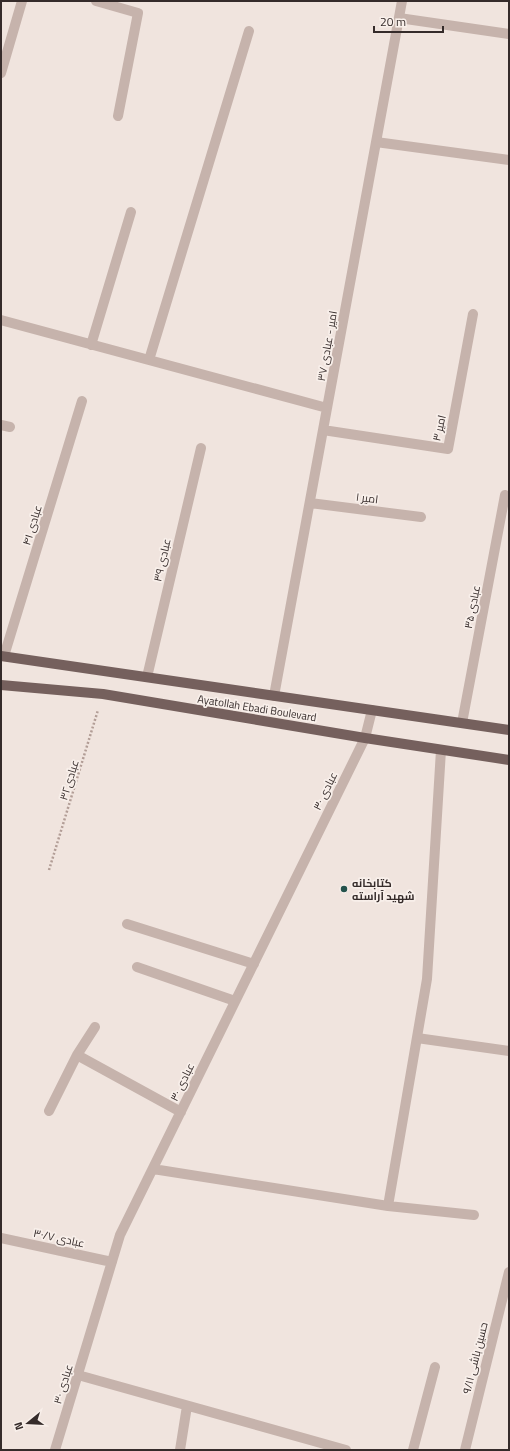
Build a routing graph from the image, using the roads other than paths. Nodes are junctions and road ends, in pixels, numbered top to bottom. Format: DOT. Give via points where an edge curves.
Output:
graph roads {
  1 [pos="22,1"];
  2 [pos="96,1"];
  3 [pos="402,1"];
  4 [pos="399,18"];
  5 [pos="249,31"];
  6 [pos="509,34"];
  7 [pos="1,73"];
  8 [pos="118,116"];
  9 [pos="376,142"];
  10 [pos="509,160"];
  11 [pos="131,212"];
  12 [pos="473,314"];
  13 [pos="1,320"];
  14 [pos="91,345"];
  15 [pos="149,360"];
  16 [pos="82,401"];
  17 [pos="327,408"];
  18 [pos="323,430"];
  19 [pos="201,448"];
  20 [pos="505,495"];
  21 [pos="310,503"];
  22 [pos="421,517"];
  23 [pos="3,656"];
  24 [pos="147,677"];
  25 [pos="1,684"];
  26 [pos="274,696"];
  27 [pos="372,710"];
  28 [pos="462,723"];
  29 [pos="509,730"];
  30 [pos="365,738"];
  31 [pos="441,750"];
  32 [pos="509,760"];
  33 [pos="127,924"];
  34 [pos="254,964"];
  35 [pos="137,967"];
  36 [pos="235,1002"];
  37 [pos="95,1027"];
  38 [pos="417,1038"];
  39 [pos="509,1051"];
  40 [pos="77,1055"];
  41 [pos="49,1111"];
  42 [pos="181,1112"];
  43 [pos="153,1169"];
  44 [pos="388,1206"];
  45 [pos="474,1215"];
  46 [pos="1,1238"];
  47 [pos="112,1262"];
  48 [pos="509,1272"];
  49 [pos="435,1367"];
  50 [pos="78,1375"];
  51 [pos="187,1406"];
  52 [pos="332,1448"];
  53 [pos="55,1450"];
  54 [pos="180,1450"];
  55 [pos="346,1450"];
  56 [pos="413,1450"];
  57 [pos="465,1450"];
  1 -- 7 [label="street"];
  2 -- 8 [label="street" via="138,13"];
  3 -- 4 [label="street, امیر - عبادی ۳۷"];
  4 -- 6 [label="street"];
  4 -- 9 [label="street, امیر - عبادی ۳۷"];
  5 -- 15 [label="street"];
  9 -- 10 [label="street"];
  9 -- 17 [label="street, امیر - عبادی ۳۷"];
  11 -- 14 [label="street"];
  12 -- 18 [label="street, امیر ۳" via="448,449"];
  13 -- 14 [label="street"];
  14 -- 15 [label="street"];
  15 -- 17 [label="street"];
  16 -- 23 [label="street, عبادی ۴۱"];
  17 -- 18 [label="street, امیر - عبادی ۳۷"];
  18 -- 21 [label="street, امیر - عبادی ۳۷"];
  19 -- 24 [label="street, عبادی ۳۹"];
  20 -- 28 [label="street, عبادی ۳۵"];
  21 -- 22 [label="street, امیر ۱"];
  21 -- 26 [label="street, امیر - عبادی ۳۷"];
  23 -- 24 [label="main road, Ayatollah Ebadi Boulevard"];
  24 -- 26 [label="main road, Ayatollah Ebadi Boulevard"];
  25 -- 30 [label="main road, Ayatollah Ebadi Boulevard" via="103,694"];
  26 -- 27 [label="main road, Ayatollah Ebadi Boulevard"];
  27 -- 28 [label="main road, Ayatollah Ebadi Boulevard"];
  27 -- 30 [label="street, عبادی ۳۰"];
  28 -- 29 [label="main road, Ayatollah Ebadi Boulevard"];
  30 -- 31 [label="main road, Ayatollah Ebadi Boulevard"];
  30 -- 34 [label="street, عبادی ۳۰"];
  31 -- 32 [label="main road, Ayatollah Ebadi Boulevard"];
  31 -- 38 [label="street" via="427,979"];
  33 -- 34 [label="street"];
  34 -- 36 [label="street, عبادی ۳۰"];
  35 -- 36 [label="street"];
  36 -- 42 [label="street, عبادی ۳۰"];
  37 -- 40 [label="street"];
  38 -- 39 [label="street"];
  38 -- 44 [label="street"];
  40 -- 41 [label="street"];
  40 -- 42 [label="street"];
  42 -- 43 [label="street, عبادی ۳۰"];
  43 -- 44 [label="street"];
  43 -- 47 [label="street, عبادی ۳۰" via="120,1234"];
  44 -- 45 [label="street"];
  46 -- 47 [label="street, عبادی ۳۰/۷"];
  47 -- 50 [label="street, عبادی ۳۰"];
  48 -- 57 [label="street, حسین باشی ۹/۱۱"];
  49 -- 56 [label="street"];
  50 -- 51 [label="street"];
  50 -- 53 [label="street, عبادی ۳۰"];
  51 -- 52 [label="street"];
  51 -- 54 [label="street"];
  52 -- 55 [label="street"];
}
